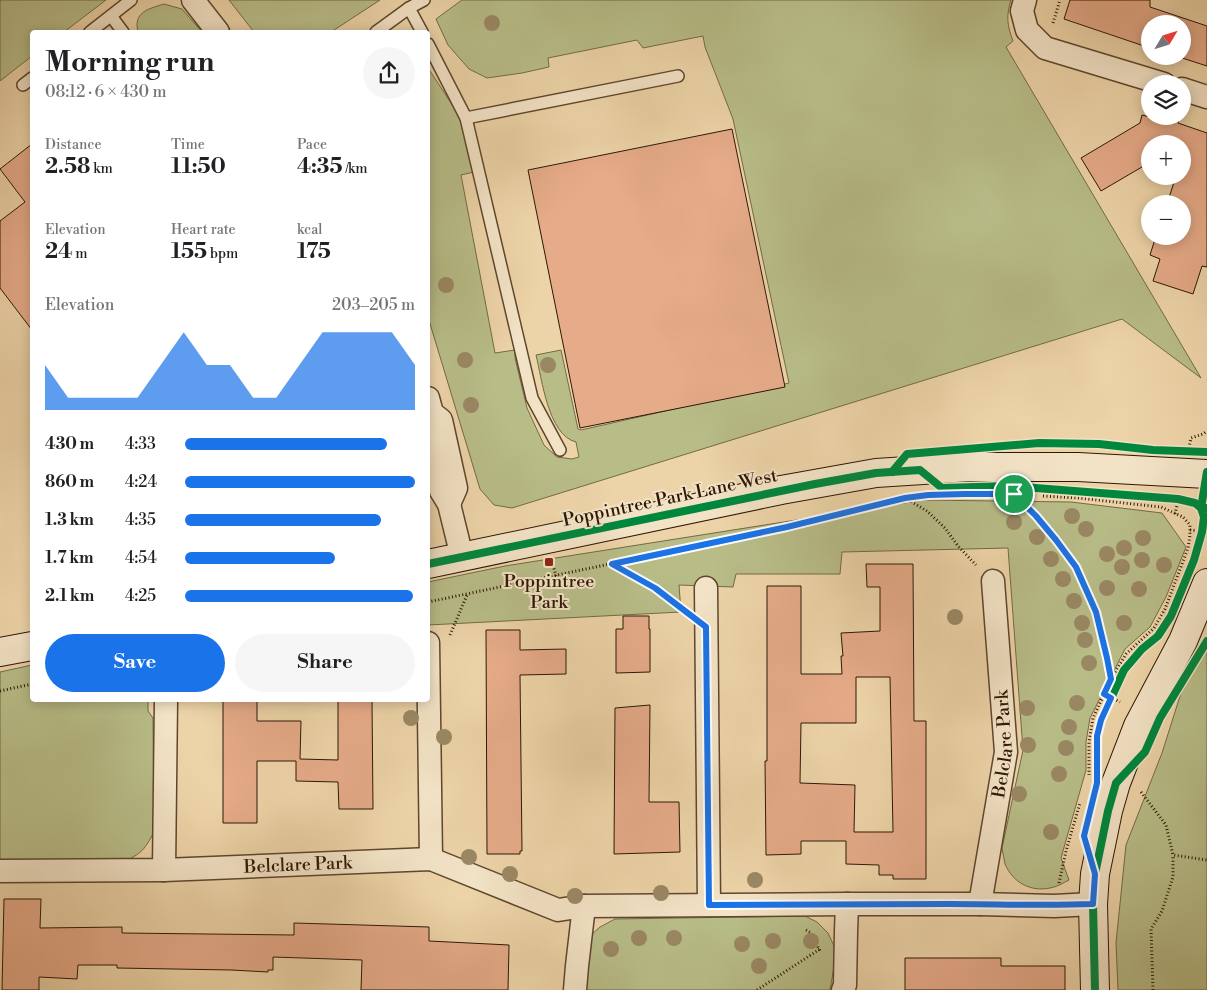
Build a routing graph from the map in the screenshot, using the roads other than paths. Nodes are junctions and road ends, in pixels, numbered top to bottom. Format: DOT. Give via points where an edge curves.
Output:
graph roads {
  1 [pos="131,0"];
  2 [pos="193,0"];
  3 [pos="424,0"];
  4 [pos="1026,0"];
  5 [pos="409,8"];
  6 [pos="111,16"];
  7 [pos="93,30"];
  8 [pos="122,30"];
  9 [pos="216,30"];
  10 [pos="379,30"];
  11 [pos="421,30"];
  12 [pos="430,48"];
  13 [pos="678,76"];
  14 [pos="1141,77"];
  15 [pos="1191,93"];
  16 [pos="1207,97"];
  17 [pos="466,118"];
  18 [pos="430,411"];
  19 [pos="430,444"];
  20 [pos="560,450"];
  21 [pos="1194,456"];
  22 [pos="449,504"];
  23 [pos="462,557"];
  24 [pos="430,564"];
  25 [pos="993,581"];
  26 [pos="1207,583"];
  27 [pos="706,588"];
  28 [pos="30,646"];
  29 [pos="0,652"];
  30 [pos="166,702"];
  31 [pos="429,702"];
  32 [pos="431,859"];
  33 [pos="164,870"];
  34 [pos="0,871"];
  35 [pos="848,904"];
  36 [pos="980,904"];
  37 [pos="1093,904"];
  38 [pos="709,905"];
  39 [pos="584,906"];
  40 [pos="575,990"];
  41 [pos="844,990"];
  42 [pos="1095,990"];
  1 -- 6 [label="lane"];
  2 -- 9 [label="street"];
  3 -- 5 [label="lane"];
  4 -- 14 [label="street" via="1022,11 1026,30 1045,48"];
  5 -- 10 [label="lane"];
  5 -- 11 [label="lane"];
  6 -- 7 [label="lane"];
  6 -- 8 [label="lane"];
  12 -- 17 [label="lane"];
  13 -- 17 [label="lane"];
  15 -- 16 [label="street"];
  17 -- 20 [label="lane" via="532,398"];
  18 -- 22 [label="street" via="441,420 456,488"];
  19 -- 22 [label="street" via="441,491"];
  21 -- 23 [label="street, Poppintree Park Lane West" via="1078,467 970,467 876,474 781,490"];
  22 -- 23 [label="street"];
  23 -- 24 [label="street, Poppintree Park Lane West"];
  25 -- 36 [label="street, Belclare Park" via="1006,752"];
  26 -- 37 [label="street" via="1182,641 1138,726 1116,783 1095,874"];
  27 -- 38 [label="street"];
  28 -- 29 [label="street"];
  30 -- 33 [label="street"];
  31 -- 32 [label="street"];
  32 -- 33 [label="street, Belclare Park"];
  32 -- 39 [label="street, Belclare Park" via="558,910"];
  33 -- 34 [label="street, Belclare Park"];
  35 -- 36 [label="street, Belclare Park"];
  35 -- 38 [label="street, Belclare Park"];
  35 -- 41 [label="street"];
  36 -- 37 [label="street, Belclare Park"];
  37 -- 42 [label="street"];
  38 -- 39 [label="street, Belclare Park"];
  39 -- 40 [label="street"];
}
